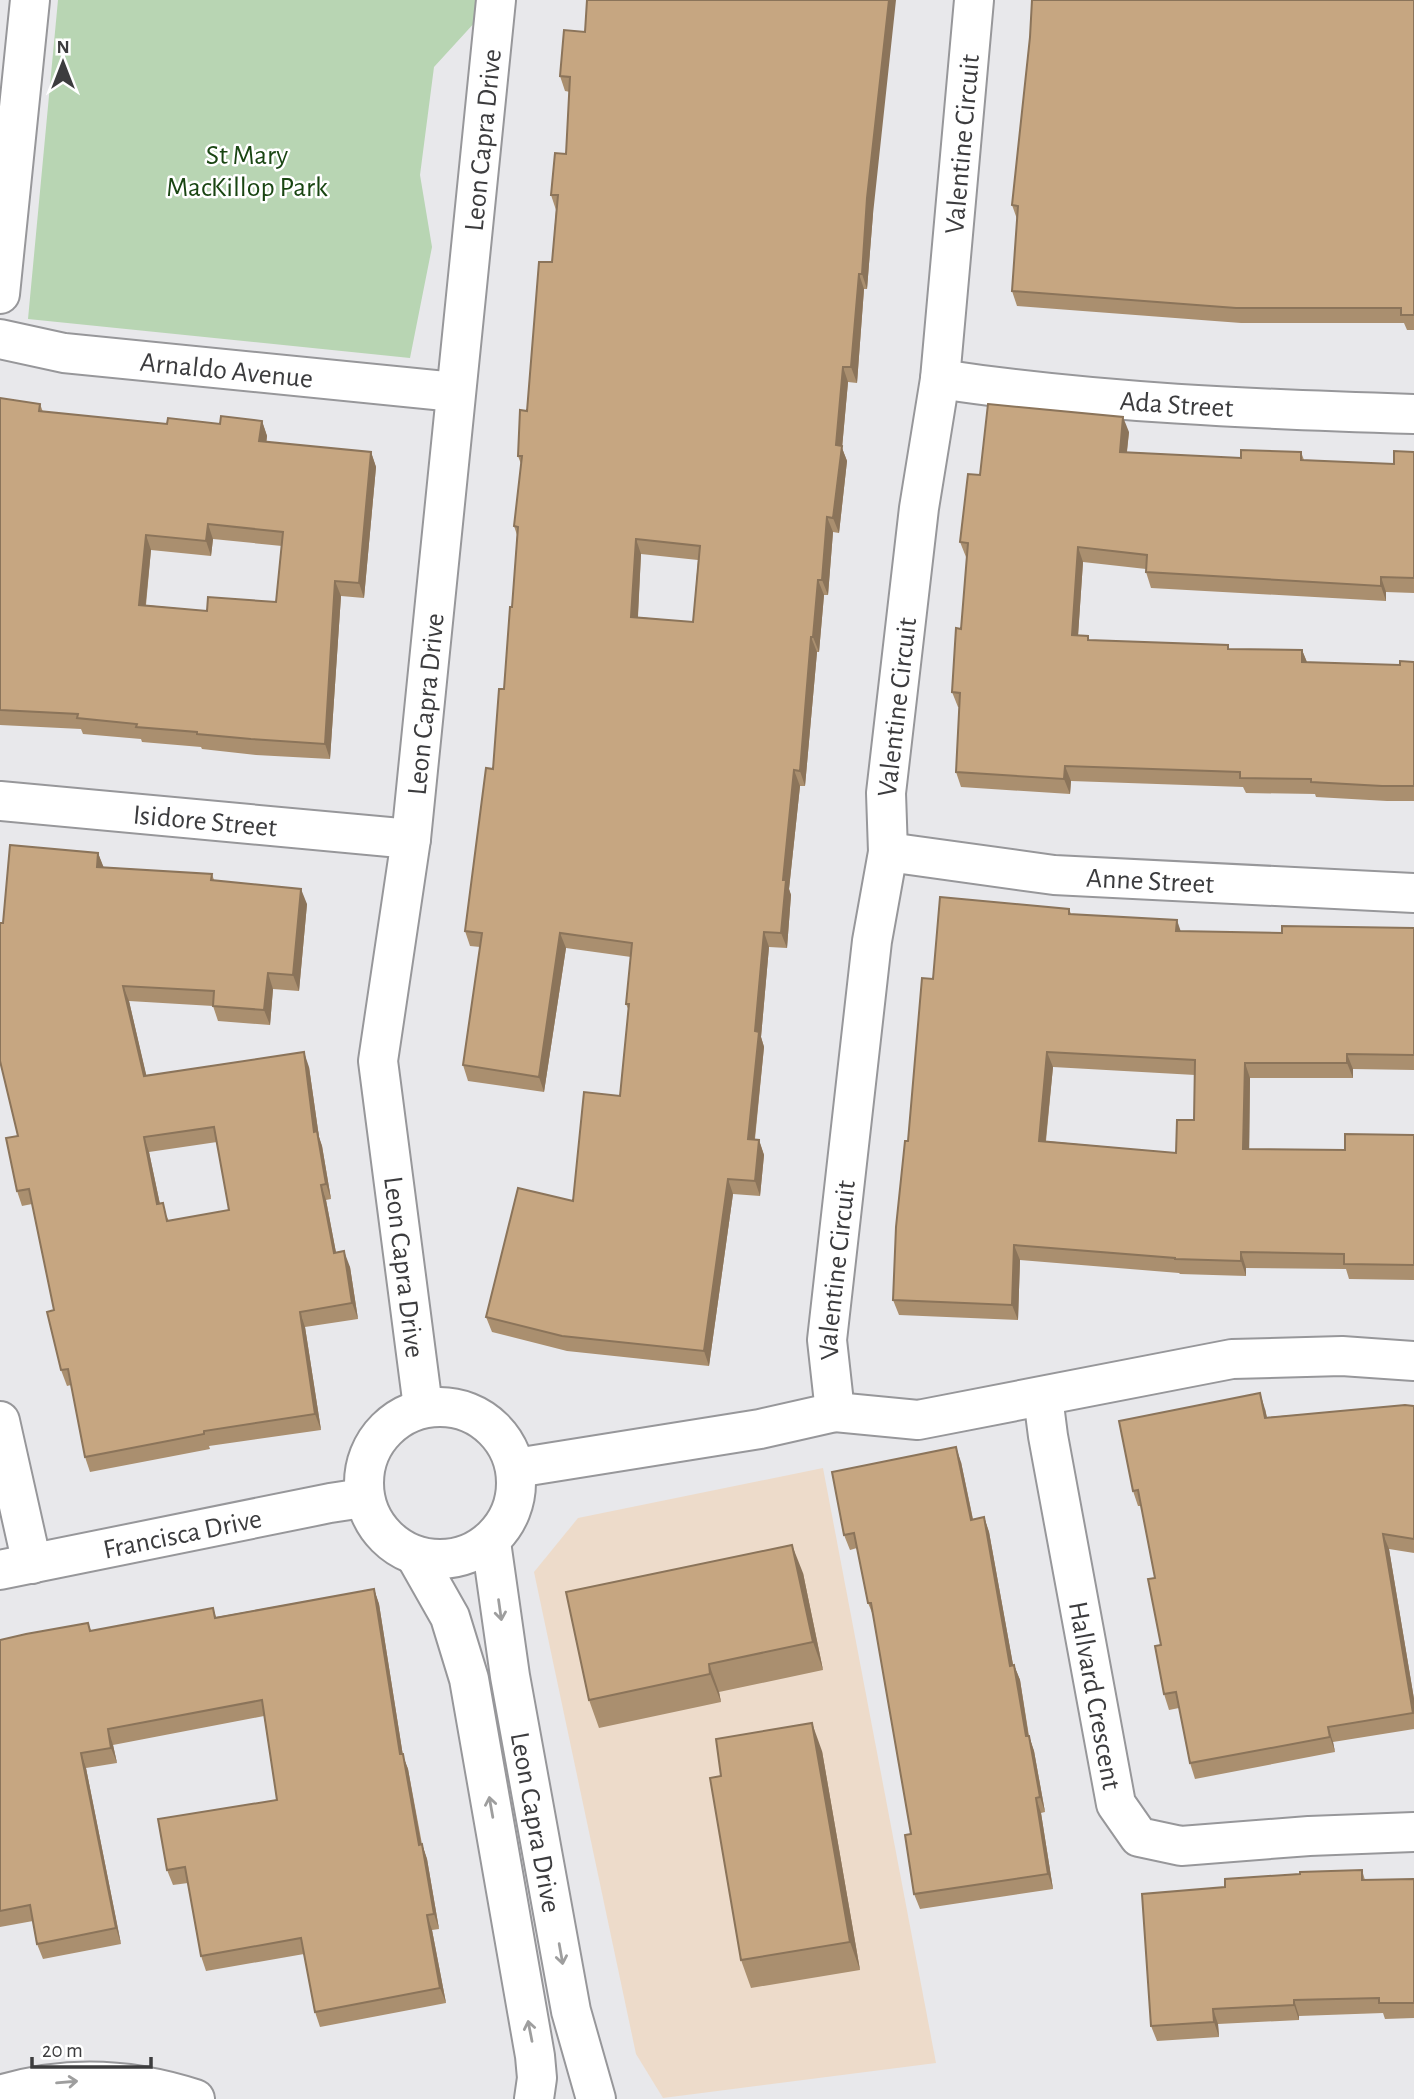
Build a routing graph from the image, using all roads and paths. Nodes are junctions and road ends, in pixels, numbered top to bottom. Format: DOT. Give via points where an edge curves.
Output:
graph roads {
  1 [pos="30,0"];
  2 [pos="496,0"];
  3 [pos="974,0"];
  4 [pos="0,294"];
  5 [pos="0,339"];
  6 [pos="940,379"];
  7 [pos="455,392"];
  8 [pos="1414,414"];
  9 [pos="0,801"];
  10 [pos="411,839"];
  11 [pos="888,852"];
  12 [pos="1414,893"];
  13 [pos="1414,1361"];
  14 [pos="1043,1397"];
  15 [pos="423,1407"];
  16 [pos="835,1412"];
  17 [pos="0,1421"];
  18 [pos="516,1468"];
  19 [pos="363,1498"];
  20 [pos="491,1542"];
  21 [pos="416,1557"];
  22 [pos="16,1567"];
  23 [pos="1414,1832"];
  24 [pos="0,2095"];
  25 [pos="195,2099"];
  26 [pos="534,2099"];
  27 [pos="596,2099"];
  1 -- 4 [label="street"];
  2 -- 7 [label="street, Leon Capra Drive"];
  3 -- 6 [label="street, Valentine Circuit"];
  5 -- 7 [label="street, Arnaldo Avenue" via="65,353"];
  6 -- 8 [label="street, Ada Street" via="1208,408"];
  6 -- 11 [label="street, Valentine Circuit" via="919,508 886,793"];
  7 -- 10 [label="street, Leon Capra Drive"];
  9 -- 10 [label="street, Isidore Street"];
  10 -- 15 [label="street, Leon Capra Drive" via="378,1062"];
  11 -- 12 [label="street, Anne Street" via="1054,876"];
  11 -- 16 [label="street, Valentine Circuit" via="872,941 827,1340"];
  13 -- 14 [label="street" via="1342,1356 1231,1359"];
  14 -- 16 [label="street" via="918,1420"];
  14 -- 23 [label="street, Hallvard Crescent" via="1116,1804 1139,1837 1181,1846"];
  15 -- 18 [label="street" via="454,1407 482,1418 504,1439"];
  15 -- 19 [label="street" via="388,1426 365,1458"];
  16 -- 18 [label="street" via="760,1429"];
  17 -- 22 [label="street"];
  18 -- 20 [label="street" via="513,1508"];
  19 -- 21 [label="street" via="381,1535"];
  19 -- 22 [label="street, Francisca Drive"];
  20 -- 21 [label="street" via="455,1560"];
  20 -- 27 [label="street, Leon Capra Drive, one-way" via="510,1676 571,2011"];
  26 -- 21 [label="street, Leon Capra Drive, one-way" via="535,2056 469,1679 450,1617"];
  24 -- 25 [label="street, one-way" via="69,2081 118,2082"];
}
